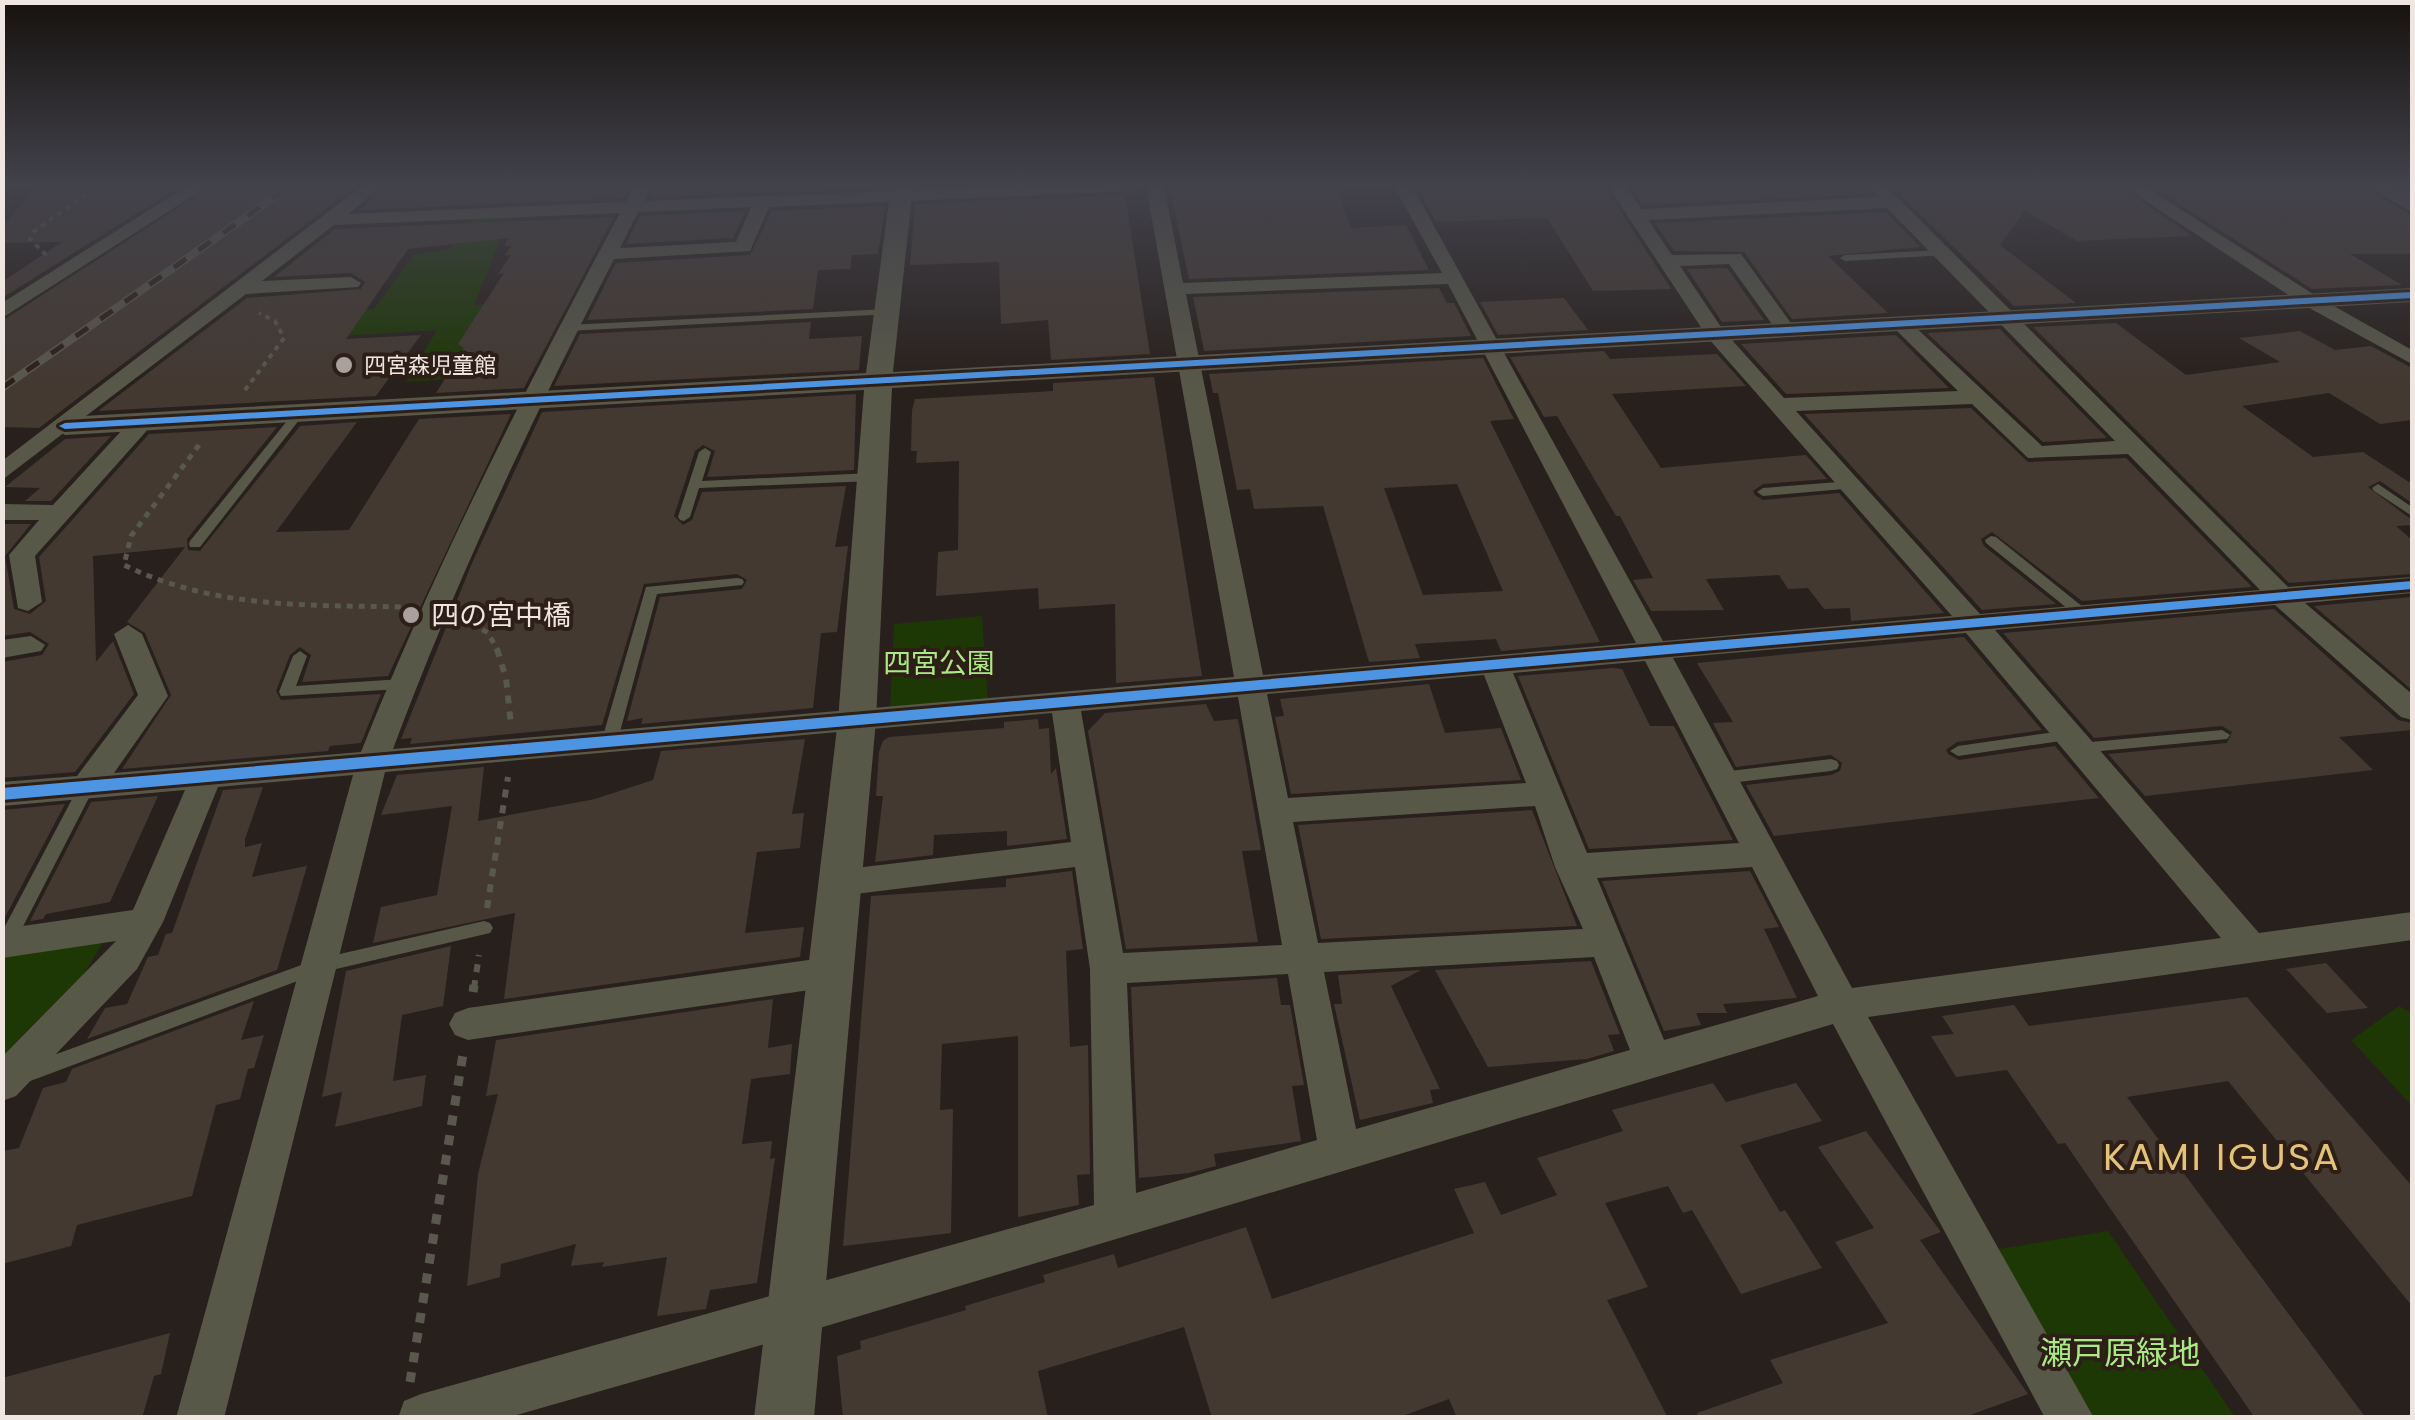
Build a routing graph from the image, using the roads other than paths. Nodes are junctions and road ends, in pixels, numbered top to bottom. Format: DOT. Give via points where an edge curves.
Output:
graph roads {
  1 [pos="96,252"];
  2 [pos="287,252"];
  3 [pos="641,252"];
  4 [pos="894,252"];
  5 [pos="1168,252"];
  6 [pos="1439,252"];
  7 [pos="1660,252"];
  8 [pos="2234,252"];
  9 [pos="1942,253"];
  10 [pos="608,254"];
  11 [pos="1846,258"];
  12 [pos="1666,261"];
  13 [pos="1454,278"];
  14 [pos="350,283"];
  15 [pos="241,288"];
  16 [pos="1175,289"];
  17 [pos="2412,294"];
  18 [pos="2308,300"];
  19 [pos="2,312"];
  20 [pos="887,312"];
  21 [pos="2007,320"];
  22 [pos="1902,325"];
  23 [pos="568,328"];
  24 [pos="1786,330"];
  25 [pos="1716,334"];
  26 [pos="1494,346"];
  27 [pos="2412,358"];
  28 [pos="1189,364"];
  29 [pos="879,379"];
  30 [pos="1978,397"];
  31 [pos="530,401"];
  32 [pos="1780,405"];
  33 [pos="299,413"];
  34 [pos="142,422"];
  35 [pos="65,426"];
  36 [pos="2134,447"];
  37 [pos="705,452"];
  38 [pos="2,473"];
  39 [pos="872,476"];
  40 [pos="1851,484"];
  41 [pos="695,485"];
  42 [pos="2378,488"];
  43 [pos="1764,492"];
  44 [pos="2,512"];
  45 [pos="2412,512"];
  46 [pos="57,513"];
  47 [pos="684,517"];
  48 [pos="1990,540"];
  49 [pos="195,544"];
  50 [pos="738,582"];
  51 [pos="2412,585"];
  52 [pos="2282,597"];
  53 [pos="28,602"];
  54 [pos="2084,614"];
  55 [pos="1974,624"];
  56 [pos="128,634"];
  57 [pos="1655,652"];
  58 [pos="300,656"];
  59 [pos="1495,665"];
  60 [pos="402,684"];
  61 [pos="1250,686"];
  62 [pos="1065,702"];
  63 [pos="2412,710"];
  64 [pos="857,720"];
  65 [pos="2222,735"];
  66 [pos="2074,741"];
  67 [pos="609,742"];
  68 [pos="1958,750"];
  69 [pos="372,763"];
  70 [pos="1831,765"];
  71 [pos="206,777"];
  72 [pos="1722,778"];
  73 [pos="87,786"];
  74 [pos="2,794"];
  75 [pos="1544,794"];
  76 [pos="1274,811"];
  77 [pos="1089,853"];
  78 [pos="1762,854"];
  79 [pos="1572,866"];
  80 [pos="839,883"];
  81 [pos="145,922"];
  82 [pos="2412,926"];
  83 [pos="484,928"];
  84 [pos="1604,942"];
  85 [pos="4,944"];
  86 [pos="2251,948"];
  87 [pos="1302,958"];
  88 [pos="318,966"];
  89 [pos="1108,970"];
  90 [pos="830,972"];
  91 [pos="1842,1005"];
  92 [pos="468,1024"];
  93 [pos="1653,1060"];
  94 [pos="5,1082"];
  95 [pos="1340,1153"];
  96 [pos="1116,1219"];
  97 [pos="793,1314"];
  98 [pos="200,1418"];
  99 [pos="421,1418"];
  100 [pos="784,1418"];
  101 [pos="2072,1418"];
  1 -- 19 [label="street"];
  2 -- 15 [label="street"];
  3 -- 10 [label="street"];
  4 -- 20 [label="street"];
  5 -- 16 [label="street"];
  6 -- 13 [label="street"];
  7 -- 12 [label="street"];
  8 -- 18 [label="street"];
  9 -- 11 [label="lane"];
  9 -- 21 [label="street"];
  10 -- 23 [label="street"];
  12 -- 24 [label="street" via="1734,258"];
  12 -- 25 [label="street"];
  13 -- 16 [label="street"];
  13 -- 26 [label="street"];
  14 -- 15 [label="street"];
  15 -- 35 [label="street"];
  16 -- 28 [label="street"];
  17 -- 18 [label="street"];
  18 -- 21 [label="street"];
  18 -- 27 [label="street"];
  20 -- 23 [label="lane"];
  20 -- 29 [label="street"];
  21 -- 22 [label="street"];
  21 -- 36 [label="street"];
  22 -- 24 [label="street"];
  22 -- 30 [label="street"];
  23 -- 31 [label="street"];
  24 -- 25 [label="street"];
  25 -- 26 [label="street"];
  25 -- 32 [label="street"];
  26 -- 28 [label="street"];
  26 -- 57 [label="street"];
  28 -- 29 [label="street"];
  28 -- 61 [label="street"];
  29 -- 31 [label="street"];
  29 -- 39 [label="street"];
  30 -- 32 [label="street"];
  30 -- 36 [label="street" via="2036,453"];
  31 -- 33 [label="street"];
  31 -- 60 [label="street"];
  32 -- 40 [label="street"];
  33 -- 34 [label="street"];
  33 -- 49 [label="lane"];
  34 -- 35 [label="street"];
  34 -- 46 [label="street"];
  35 -- 38 [label="street"];
  36 -- 52 [label="street"];
  37 -- 41 [label="lane"];
  39 -- 41 [label="lane"];
  39 -- 64 [label="street"];
  40 -- 43 [label="lane"];
  40 -- 55 [label="street"];
  41 -- 47 [label="lane"];
  42 -- 45 [label="lane"];
  44 -- 46 [label="street"];
  46 -- 53 [label="street" via="22,555"];
  48 -- 54 [label="lane"];
  50 -- 67 [label="lane" via="652,590"];
  51 -- 52 [label="street"];
  52 -- 54 [label="street"];
  52 -- 63 [label="street"];
  54 -- 55 [label="street"];
  55 -- 57 [label="street"];
  55 -- 66 [label="street"];
  56 -- 73 [label="street" via="152,696"];
  57 -- 59 [label="street"];
  57 -- 72 [label="street"];
  58 -- 60 [label="lane" via="286,692"];
  59 -- 61 [label="street"];
  59 -- 75 [label="street"];
  60 -- 69 [label="street"];
  61 -- 62 [label="street"];
  61 -- 76 [label="street"];
  62 -- 64 [label="street"];
  62 -- 77 [label="street"];
  64 -- 67 [label="street"];
  64 -- 80 [label="street"];
  65 -- 66 [label="lane"];
  66 -- 68 [label="lane"];
  66 -- 86 [label="street"];
  67 -- 69 [label="street"];
  69 -- 71 [label="street"];
  69 -- 88 [label="street"];
  70 -- 72 [label="lane"];
  71 -- 73 [label="street"];
  71 -- 81 [label="street"];
  72 -- 78 [label="street"];
  73 -- 74 [label="street"];
  73 -- 85 [label="lane"];
  75 -- 76 [label="street"];
  75 -- 79 [label="street"];
  76 -- 87 [label="street"];
  77 -- 80 [label="street"];
  77 -- 89 [label="street"];
  78 -- 79 [label="street"];
  78 -- 91 [label="street"];
  79 -- 84 [label="street"];
  80 -- 90 [label="street"];
  81 -- 85 [label="street"];
  81 -- 94 [label="street" via="124,959"];
  82 -- 86 [label="street"];
  83 -- 88 [label="lane"];
  84 -- 87 [label="street"];
  84 -- 93 [label="street"];
  86 -- 91 [label="street"];
  87 -- 89 [label="street"];
  87 -- 95 [label="street"];
  88 -- 94 [label="lane"];
  88 -- 98 [label="street"];
  89 -- 96 [label="street"];
  90 -- 92 [label="street"];
  90 -- 97 [label="street"];
  91 -- 93 [label="street"];
  91 -- 101 [label="street"];
  93 -- 95 [label="street"];
  95 -- 96 [label="street"];
  96 -- 97 [label="street"];
  97 -- 99 [label="street"];
  97 -- 100 [label="street"];
}
